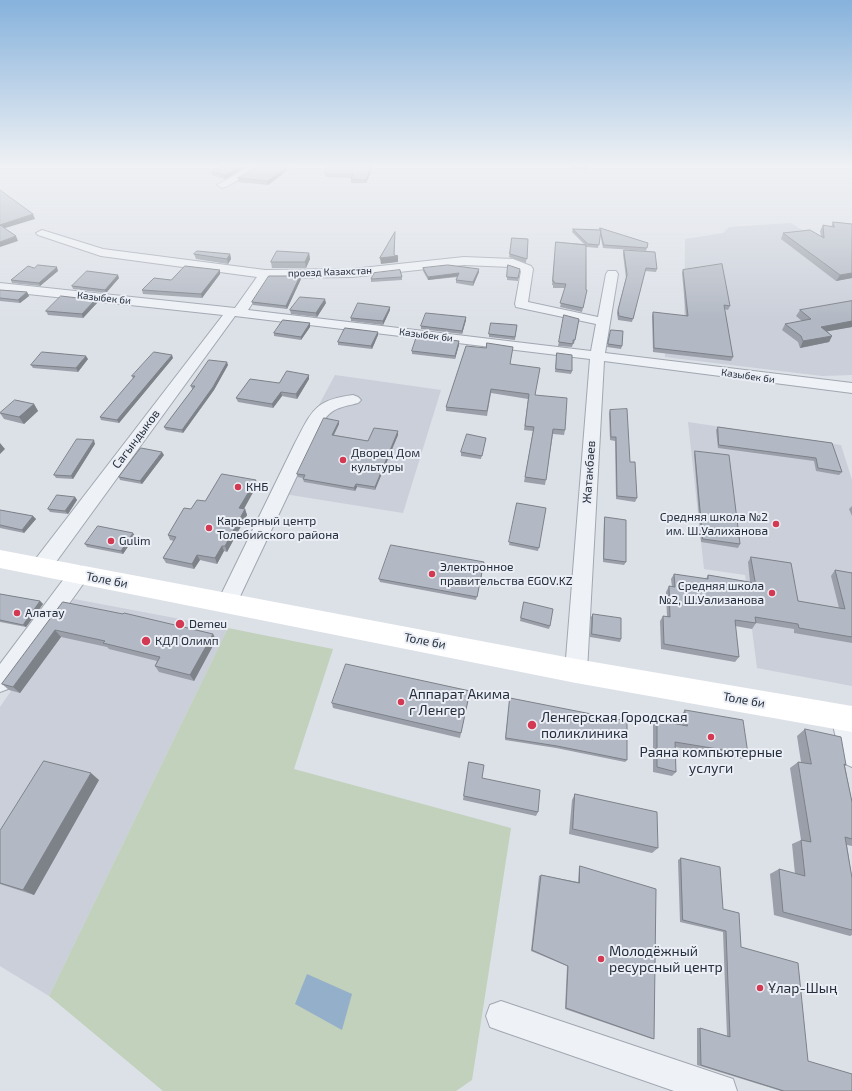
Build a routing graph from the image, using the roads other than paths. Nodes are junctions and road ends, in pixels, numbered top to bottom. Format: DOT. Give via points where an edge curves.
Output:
graph roads {
  1 [pos="42,234"];
  2 [pos="265,274"];
  3 [pos="612,274"];
  4 [pos="0,287"];
  5 [pos="235,312"];
  6 [pos="603,322"];
  7 [pos="597,356"];
  8 [pos="338,388"];
  9 [pos="852,388"];
  10 [pos="353,400"];
  11 [pos="323,409"];
  12 [pos="0,559"];
  13 [pos="41,567"];
  14 [pos="79,574"];
  15 [pos="227,603"];
  16 [pos="576,671"];
  17 [pos="0,682"];
  18 [pos="848,718"];
  19 [pos="852,755"];
  20 [pos="501,1016"];
  21 [pos="721,1091"];
  1 -- 2 [label="street, проезд Казахстан" via="101,252"];
  2 -- 5 [label="street, Сагындыков"];
  2 -- 6 [label="street, проезд Казахстан" via="352,274 464,261 513,264 527,269 521,304"];
  3 -- 6 [label="street, Жатакбаев"];
  4 -- 5 [label="street, Казыбек би"];
  5 -- 7 [label="street, Казыбек би"];
  5 -- 13 [label="street, Сагындыков"];
  6 -- 7 [label="street, Жатакбаев"];
  7 -- 9 [label="street, Казыбек би"];
  7 -- 16 [label="street, Жатакбаев"];
  8 -- 11 [label="street"];
  10 -- 11 [label="street" via="335,402"];
  11 -- 15 [label="street" via="303,443"];
  12 -- 13 [label="main road, Толе би"];
  13 -- 14 [label="main road, Толе би"];
  14 -- 15 [label="main road, Толе би"];
  14 -- 17 [label="street"];
  15 -- 16 [label="main road, Толе би"];
  16 -- 18 [label="main road, Толе би"];
  18 -- 19 [label="street"];
  20 -- 21 [label="street"];
}
